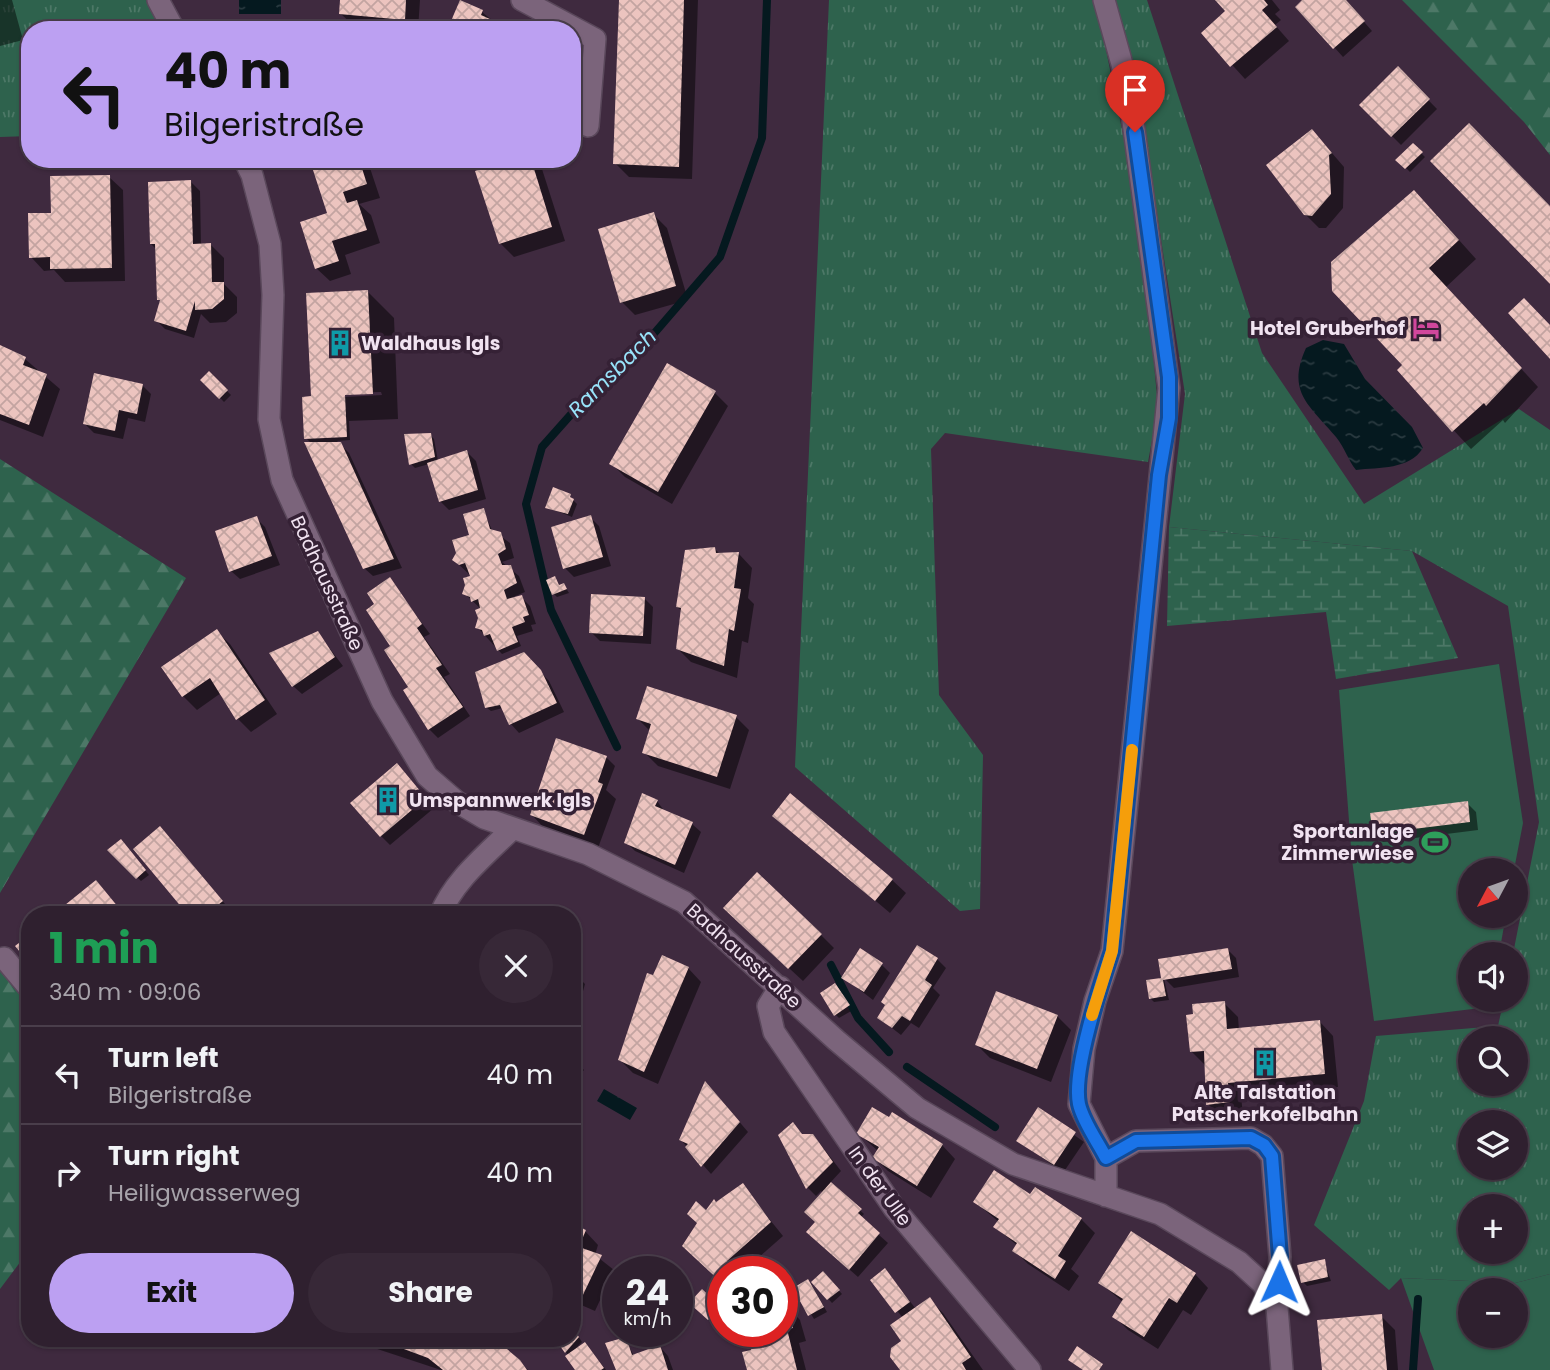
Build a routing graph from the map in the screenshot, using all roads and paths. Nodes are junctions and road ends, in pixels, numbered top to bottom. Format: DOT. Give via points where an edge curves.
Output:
graph roads {
  1 [pos="158,0"];
  2 [pos="522,0"];
  3 [pos="1104,0"];
  4 [pos="169,21"];
  5 [pos="561,21"];
  6 [pos="581,32"];
  7 [pos="588,126"];
  8 [pos="248,168"];
  9 [pos="513,828"];
  10 [pos="444,906"];
  11 [pos="4,958"];
  12 [pos="21,978"];
  13 [pos="780,986"];
  14 [pos="1106,1158"];
  15 [pos="1106,1196"];
  16 [pos="1277,1307"];
  17 [pos="1030,1370"];
  18 [pos="1282,1370"];
  1 -- 4 [label="street"];
  2 -- 5 [label="street"];
  3 -- 14 [label="street" via="1122,64 1137,147 1169,388 1112,951 1095,1001 1080,1085 1079,1104"];
  6 -- 7 [label="street" via="595,39"];
  8 -- 9 [label="street, Badhausstraße" via="270,244 269,419 288,498 382,701 418,765 470,810"];
  9 -- 10 [label="street" via="465,876"];
  9 -- 13 [label="street, Badhausstraße" via="598,859 684,902"];
  11 -- 12 [label="street"];
  13 -- 15 [label="street, Badhausstraße" via="882,1081 955,1133 1039,1175"];
  13 -- 17 [label="street, In der Ulle" via="768,1006 774,1032 894,1208"];
  14 -- 15 [label="street"];
  14 -- 16 [label="street" via="1136,1141 1251,1138 1264,1145 1272,1156 1280,1257"];
  15 -- 16 [label="street, Badhausstraße" via="1160,1214 1239,1262 1262,1283"];
  16 -- 18 [label="street"];
}
